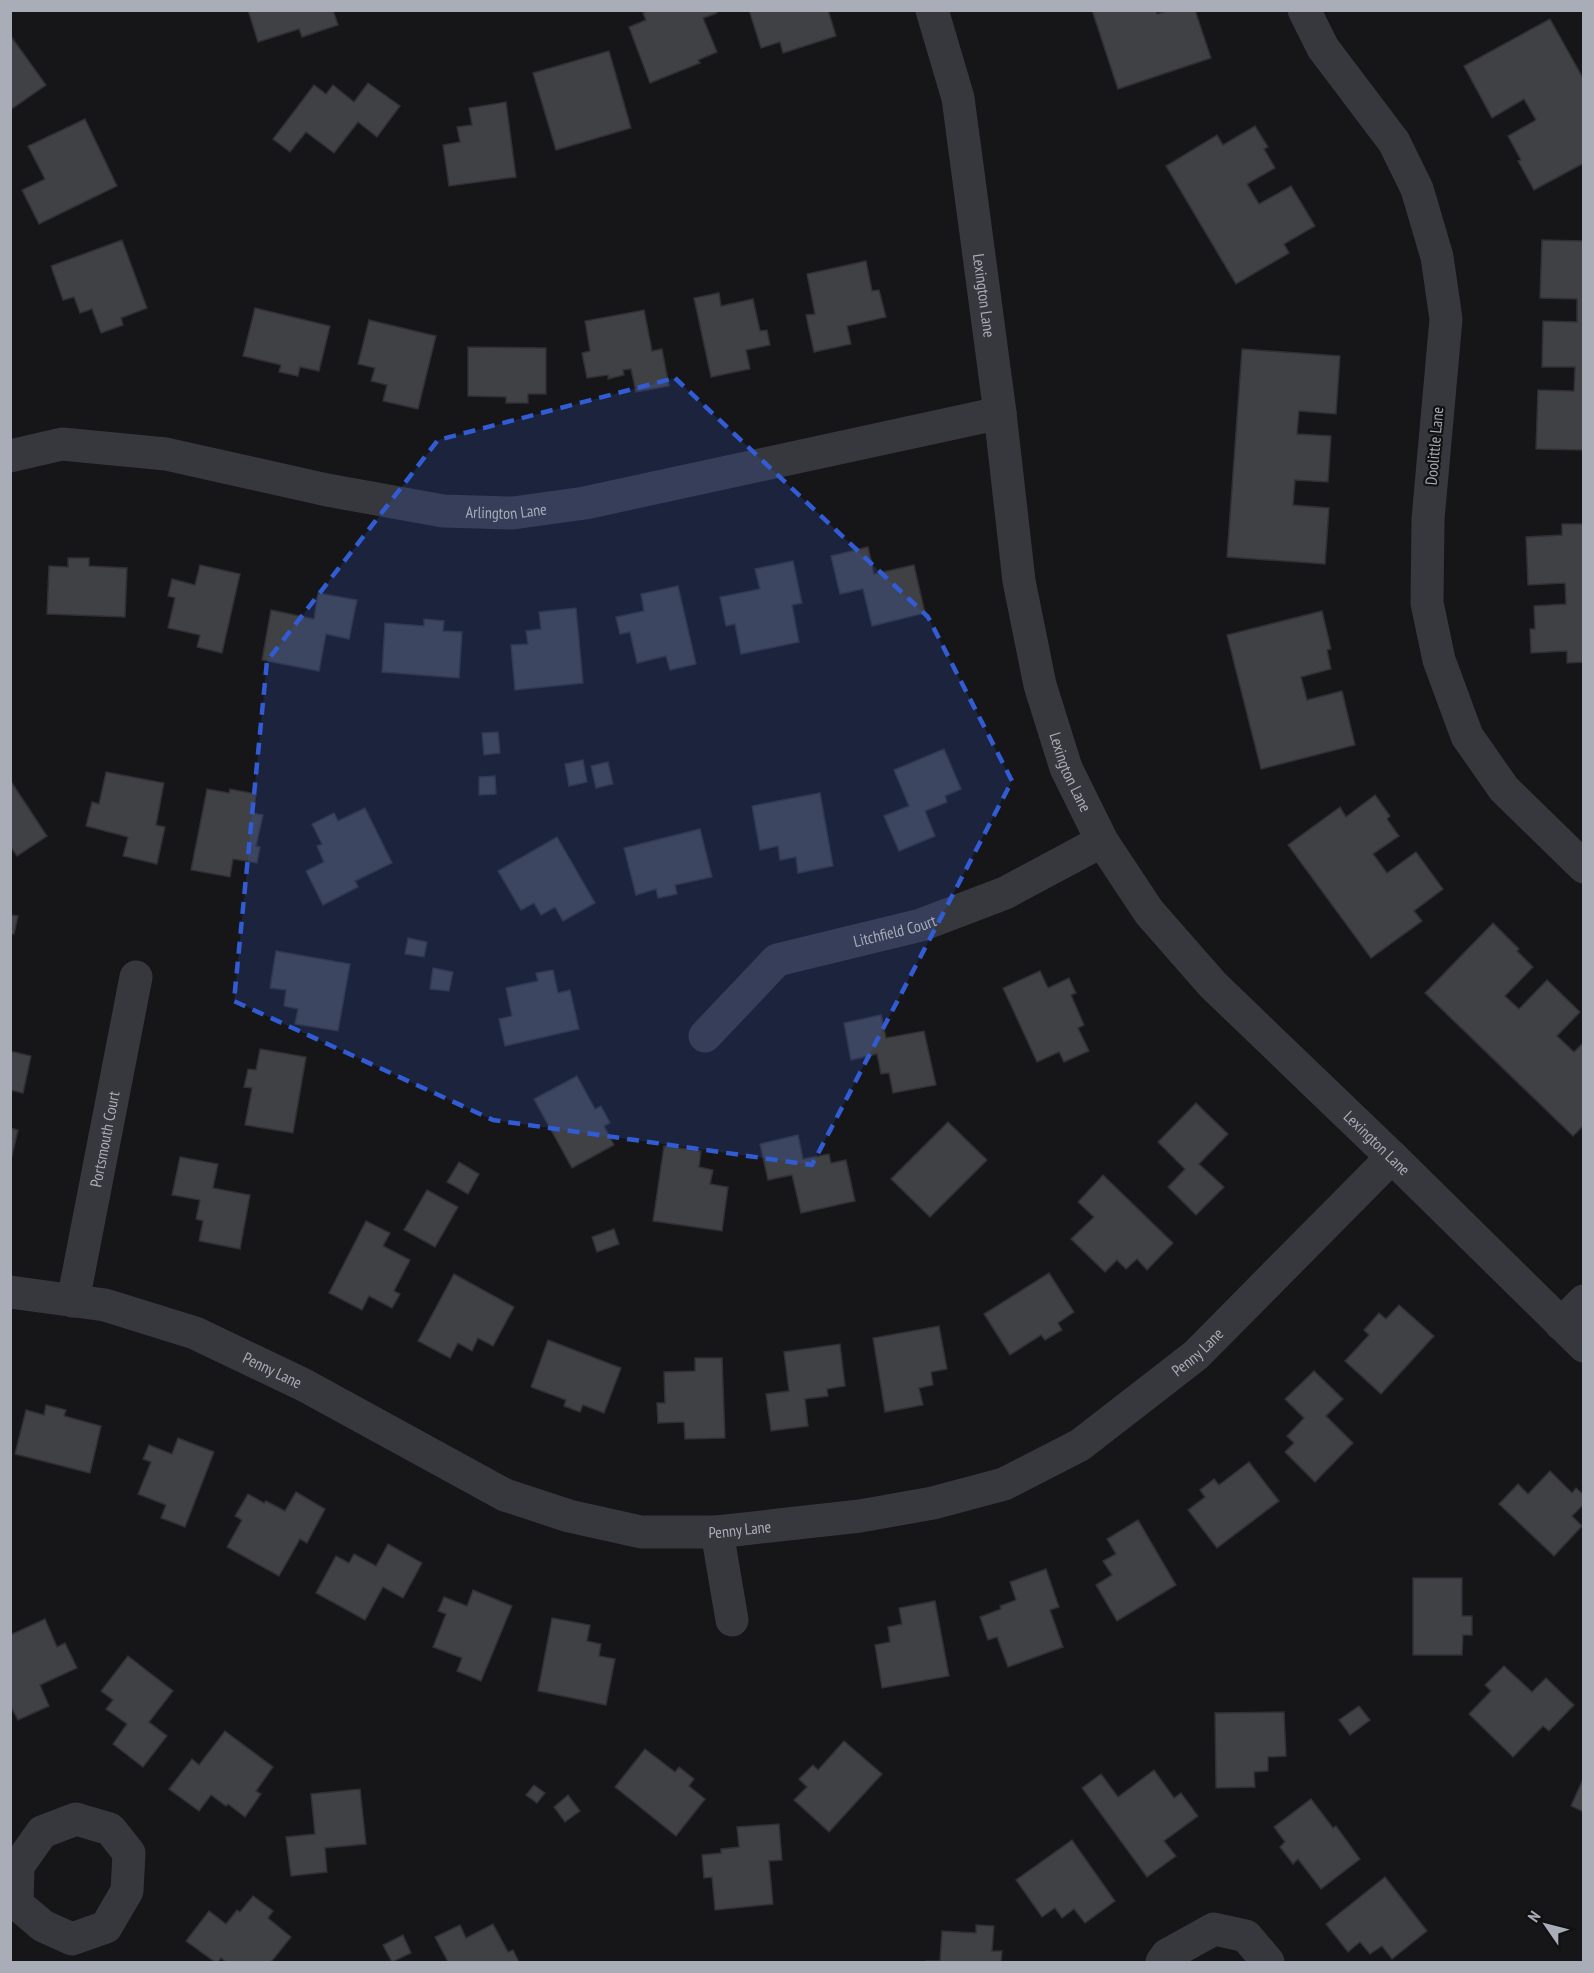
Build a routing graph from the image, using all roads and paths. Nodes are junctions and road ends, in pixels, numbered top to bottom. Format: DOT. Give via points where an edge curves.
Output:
graph roads {
  1 [pos="932,10"];
  2 [pos="1304,10"];
  3 [pos="1000,413"];
  4 [pos="10,456"];
  5 [pos="1102,841"];
  6 [pos="1584,867"];
  7 [pos="136,977"];
  8 [pos="705,1036"];
  9 [pos="1392,1157"];
  10 [pos="10,1292"];
  11 [pos="73,1301"];
  12 [pos="1584,1301"];
  13 [pos="1572,1335"];
  14 [pos="717,1532"];
  15 [pos="732,1620"];
  16 [pos="1162,1962"];
  17 [pos="1269,1962"];
  1 -- 3 [label="street, Lexington Lane" via="958,98"];
  2 -- 6 [label="street, Doolittle Lane" via="1323,48 1394,142 1417,189 1437,257 1446,319 1428,519 1427,603 1439,660 1467,736 1504,789"];
  3 -- 4 [label="street, Arlington Lane" via="585,503 513,513 442,511 166,454 62,444"];
  3 -- 5 [label="street, Lexington Lane" via="1019,581 1040,686 1066,768"];
  5 -- 8 [label="street, Litchfield Court" via="1005,893 921,925 777,960"];
  5 -- 9 [label="street, Lexington Lane" via="1149,912 1213,985"];
  7 -- 11 [label="street, Portsmouth Court"];
  9 -- 13 [label="street, Lexington Lane"];
  9 -- 14 [label="street, Penny Lane" via="1196,1355 1080,1445 1004,1484 933,1503 860,1516"];
  10 -- 11 [label="street, Penny Lane"];
  11 -- 14 [label="street, Penny Lane" via="105,1305 195,1333 304,1385 505,1495 569,1516 641,1532"];
  12 -- 13 [label="street"];
  14 -- 15 [label="street"];
  16 -- 17 [label="street" via="1167,1955 1214,1929 1246,1936"];
}
